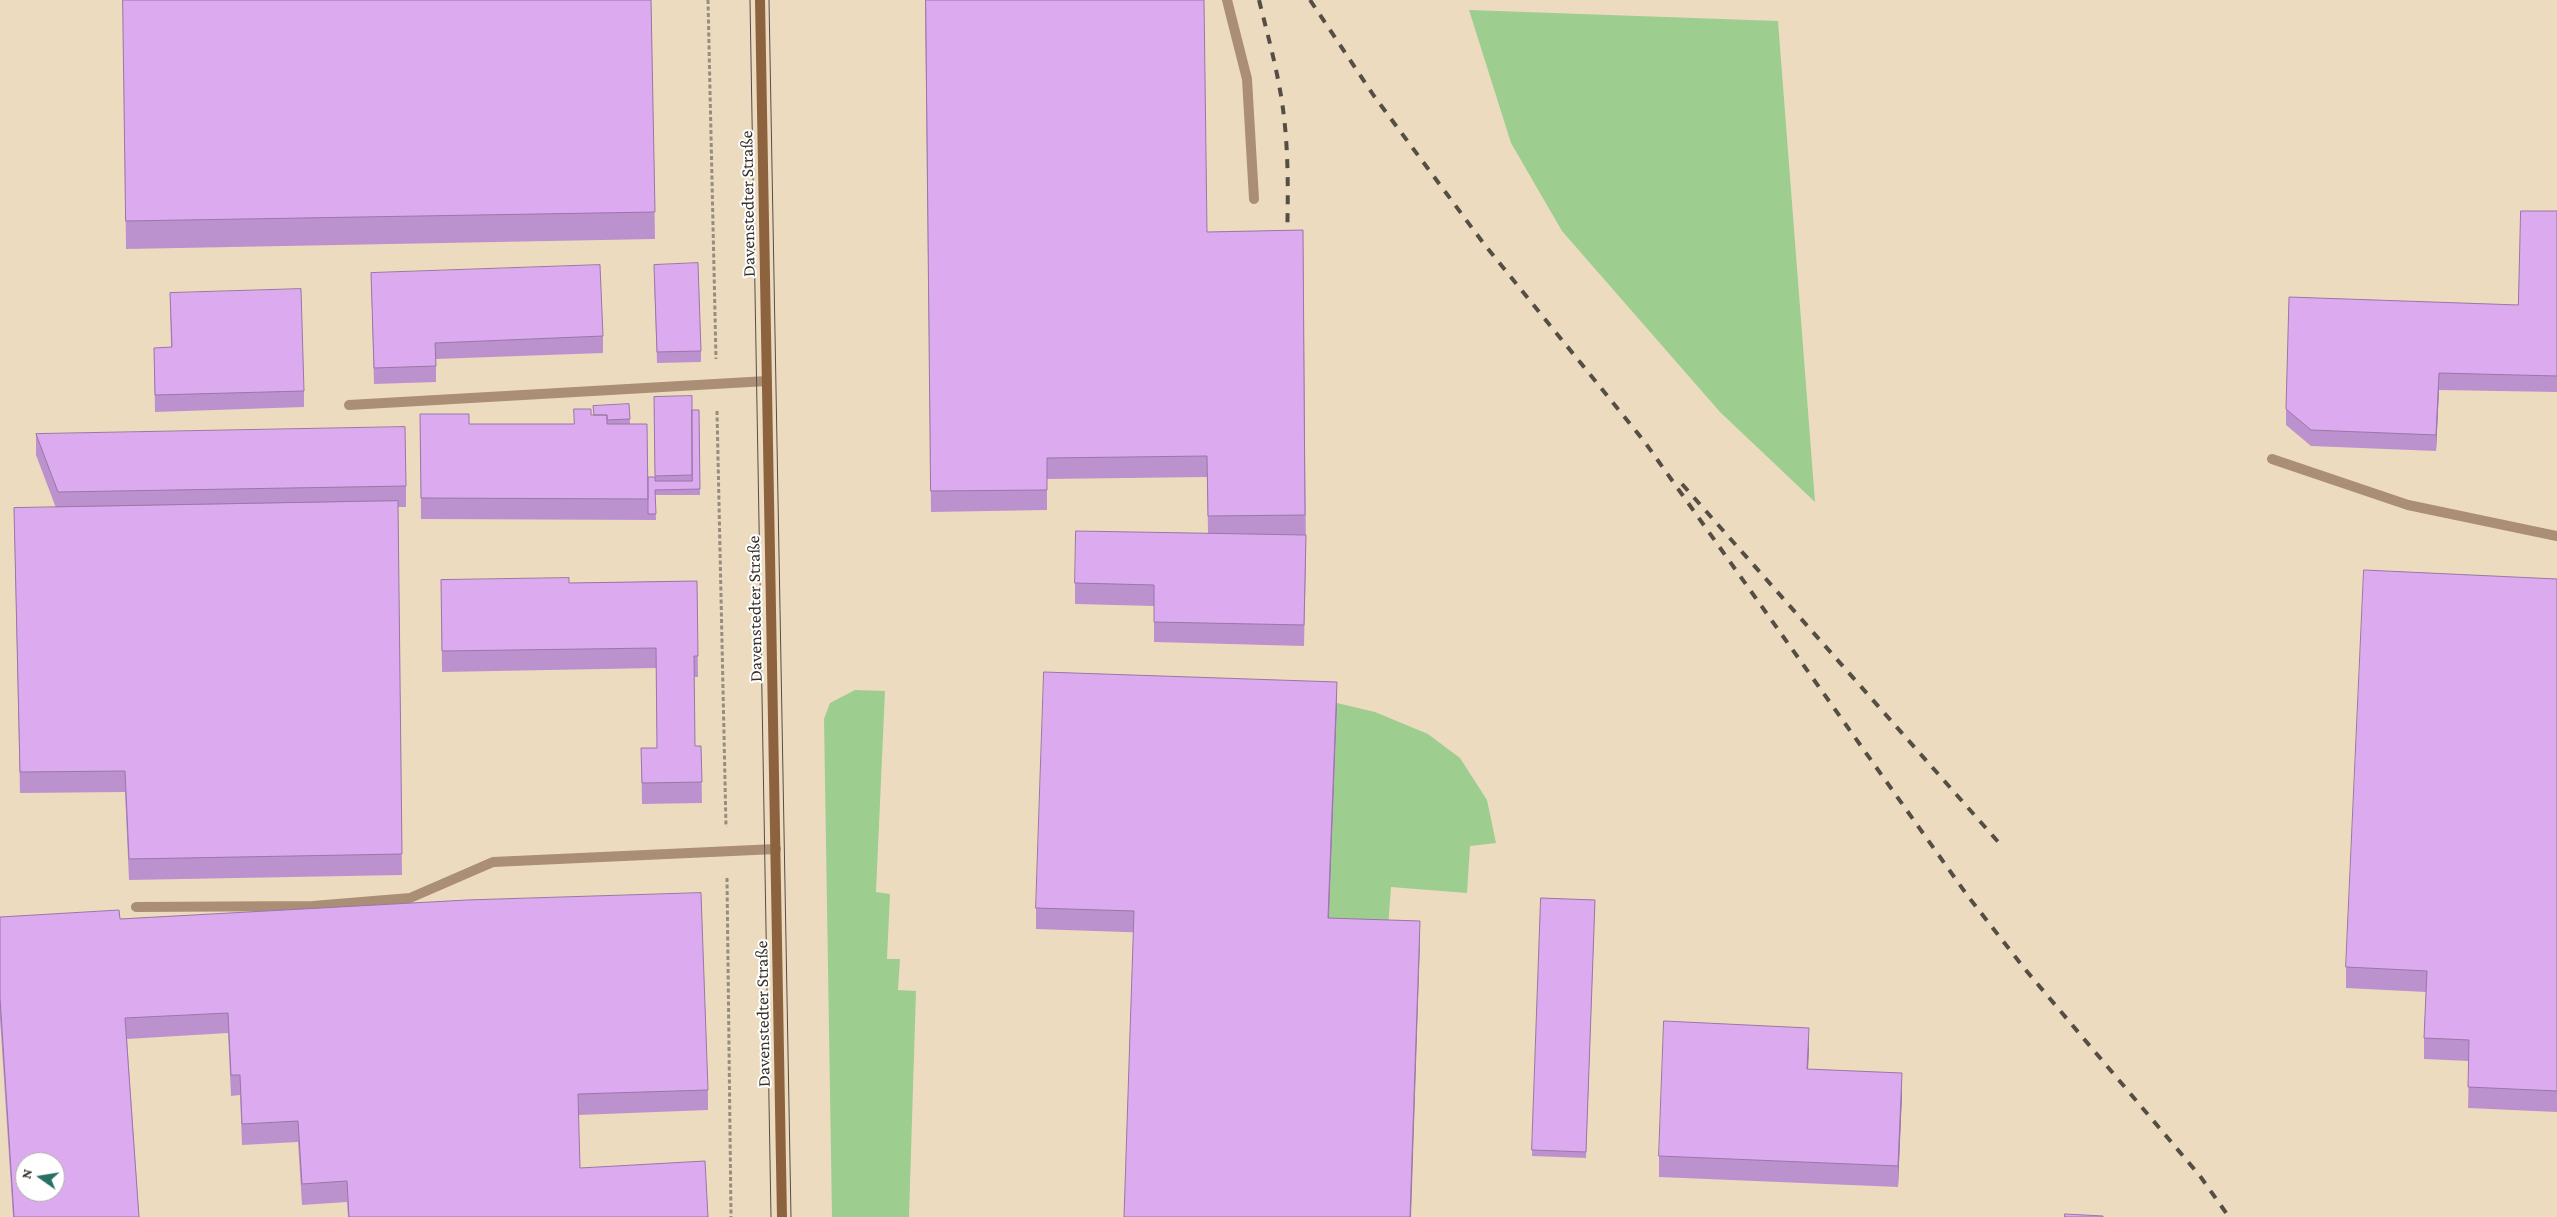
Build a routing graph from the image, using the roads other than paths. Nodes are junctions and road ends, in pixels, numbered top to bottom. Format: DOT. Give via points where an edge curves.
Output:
graph roads {
  1 [pos="760,0"];
  2 [pos="1227,0"];
  3 [pos="1254,199"];
  4 [pos="767,381"];
  5 [pos="349,405"];
  6 [pos="2272,459"];
  7 [pos="2557,536"];
  8 [pos="776,849"];
  9 [pos="136,907"];
  10 [pos="782,1217"];
  1 -- 4 [label="street, Davenstedter Straße"];
  2 -- 3 [label="lane" via="1247,79"];
  4 -- 5 [label="lane"];
  4 -- 8 [label="street, Davenstedter Straße"];
  6 -- 7 [label="lane" via="2408,505"];
  8 -- 9 [label="lane" via="493,862 410,898 313,906"];
  8 -- 10 [label="street, Davenstedter Straße"];
}
